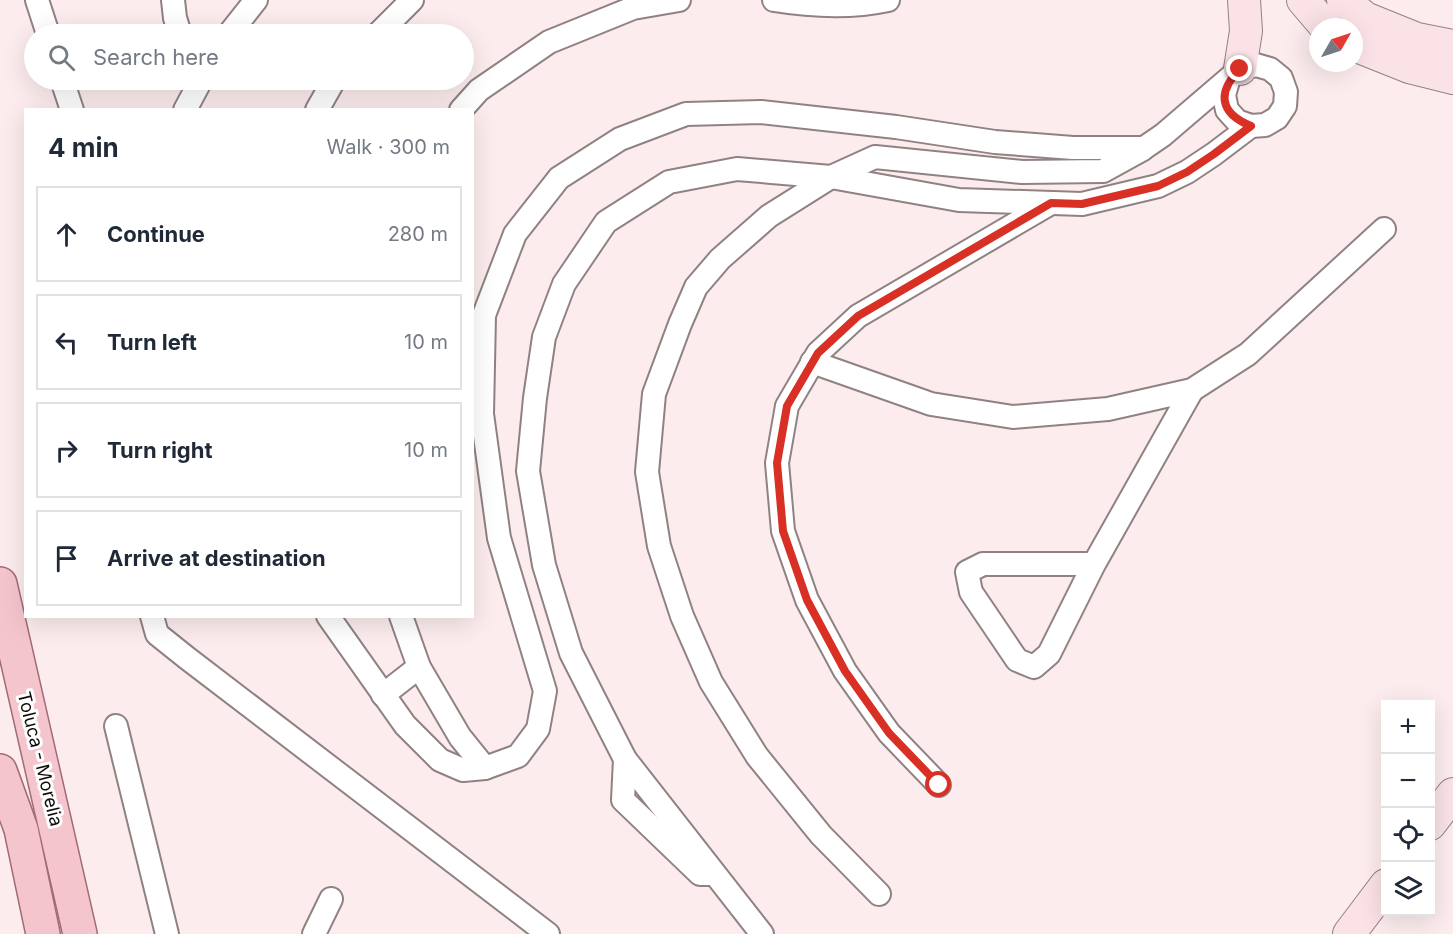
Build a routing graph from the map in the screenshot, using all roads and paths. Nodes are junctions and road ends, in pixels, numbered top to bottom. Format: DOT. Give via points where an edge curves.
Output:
graph roads {
  1 [pos="37,0"];
  2 [pos="173,0"];
  3 [pos="256,0"];
  4 [pos="412,0"];
  5 [pos="679,0"];
  6 [pos="774,0"];
  7 [pos="888,0"];
  8 [pos="1244,0"];
  9 [pos="1303,0"];
  10 [pos="1343,0"];
  11 [pos="1318,18"];
  12 [pos="45,24"];
  13 [pos="177,24"];
  14 [pos="237,24"];
  15 [pos="388,24"];
  16 [pos="1453,46"];
  17 [pos="1363,49"];
  18 [pos="1234,75"];
  19 [pos="1453,78"];
  20 [pos="65,90"];
  21 [pos="194,90"];
  22 [pos="328,90"];
  23 [pos="71,108"];
  24 [pos="186,108"];
  25 [pos="318,108"];
  26 [pos="463,108"];
  27 [pos="1251,126"];
  28 [pos="1144,148"];
  29 [pos="831,177"];
  30 [pos="1051,203"];
  31 [pos="1384,229"];
  32 [pos="813,362"];
  33 [pos="1192,390"];
  34 [pos="1094,564"];
  35 [pos="0,584"];
  36 [pos="153,618"];
  37 [pos="329,618"];
  38 [pos="403,618"];
  39 [pos="419,667"];
  40 [pos="382,695"];
  41 [pos="116,726"];
  42 [pos="485,768"];
  43 [pos="0,771"];
  44 [pos="939,785"];
  45 [pos="1453,794"];
  46 [pos="0,810"];
  47 [pos="1435,819"];
  48 [pos="1381,892"];
  49 [pos="879,894"];
  50 [pos="331,899"];
  51 [pos="28,934"];
  52 [pos="43,934"];
  53 [pos="80,934"];
  54 [pos="167,934"];
  55 [pos="314,934"];
  56 [pos="548,934"];
  57 [pos="762,934"];
  58 [pos="1349,934"];
  1 -- 12 [label="street"];
  2 -- 13 [label="street"];
  3 -- 14 [label="street"];
  4 -- 15 [label="street"];
  5 -- 26 [label="street" via="633,8 549,42 479,90"];
  6 -- 7 [label="street" via="865,5"];
  8 -- 18 [label="main road" via="1246,31"];
  9 -- 11 [label="main road"];
  10 -- 16 [label="main road" via="1365,18 1417,39"];
  17 -- 19 [label="main road" via="1409,67"];
  18 -- 27 [label="street" via="1224,95 1227,110 1237,121"];
  18 -- 27 [label="street" via="1256,65 1270,69 1281,78 1286,92 1285,106 1277,118 1265,125"];
  18 -- 28 [label="street"];
  20 -- 23 [label="street"];
  21 -- 24 [label="street"];
  22 -- 25 [label="street"];
  27 -- 30 [label="street" via="1187,172 1158,186 1082,204"];
  28 -- 29 [label="street" via="1103,171 1022,172 875,157"];
  28 -- 42 [label="street" via="995,142 761,112 686,114 620,139 559,178 515,234 484,315 482,414 499,538 544,692 538,729 518,756"];
  29 -- 30 [label="street" via="959,200"];
  29 -- 49 [label="street" via="769,216 720,259 696,287 654,394 647,472 659,546 682,616 711,682 757,756 820,835"];
  29 -- 57 [label="street" via="737,169 669,182 606,222 564,284 544,337 528,471 544,565 572,653 625,759 623,800 700,874 717,874"];
  30 -- 32 [label="street" via="858,316"];
  31 -- 33 [label="street" via="1248,354"];
  32 -- 33 [label="street" via="931,404 1013,417 1108,409"];
  32 -- 44 [label="street" via="787,406 777,463 783,531 807,600 845,671 889,733"];
  33 -- 34 [label="street"];
  34 -- 34 [label="street" via="1050,654 1034,667 1017,660 971,592 967,572 982,564"];
  35 -- 53 [label="main road, Toluca - Morelia"];
  36 -- 56 [label="street" via="157,634 187,658"];
  37 -- 40 [label="street"];
  38 -- 39 [label="street"];
  39 -- 40 [label="street"];
  39 -- 42 [label="street" via="460,737"];
  40 -- 42 [label="street" via="440,760 463,770"];
  41 -- 54 [label="street"];
  43 -- 52 [label="main road" via="21,829"];
  45 -- 47 [label="main road"];
  46 -- 51 [label="main road"];
  48 -- 58 [label="main road"];
  50 -- 55 [label="street"];
}
